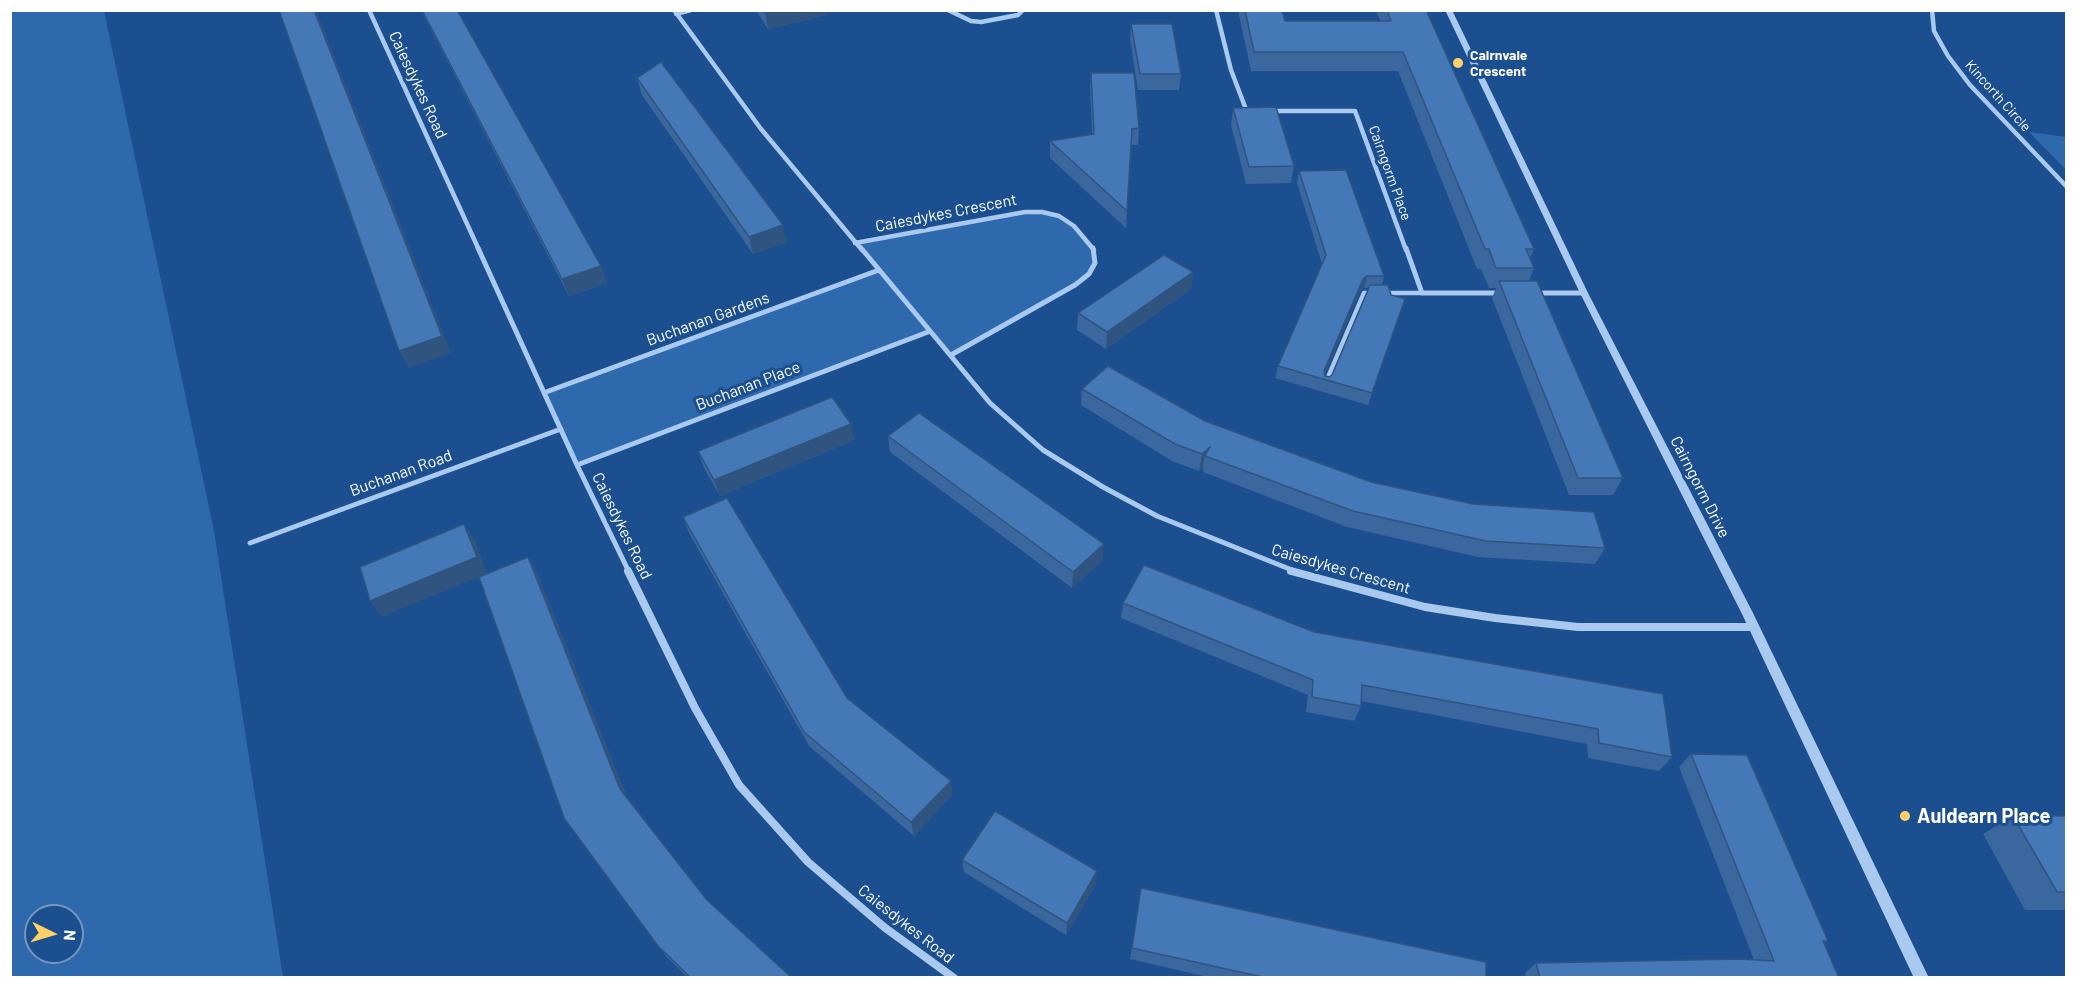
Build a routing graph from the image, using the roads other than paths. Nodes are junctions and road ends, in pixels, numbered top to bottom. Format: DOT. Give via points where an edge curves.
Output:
graph roads {
  1 [pos="369,10"];
  2 [pos="691,10"];
  3 [pos="948,10"];
  4 [pos="1023,10"];
  5 [pos="1216,10"];
  6 [pos="1448,10"];
  7 [pos="1932,10"];
  8 [pos="675,12"];
  9 [pos="1268,111"];
  10 [pos="1257,112"];
  11 [pos="2067,186"];
  12 [pos="855,243"];
  13 [pos="879,270"];
  14 [pos="1422,293"];
  15 [pos="1515,293"];
  16 [pos="1526,293"];
  17 [pos="1584,293"];
  18 [pos="928,332"];
  19 [pos="951,355"];
  20 [pos="1325,385"];
  21 [pos="546,392"];
  22 [pos="561,429"];
  23 [pos="577,465"];
  24 [pos="250,543"];
  25 [pos="1753,627"];
  26 [pos="954,978"];
  27 [pos="1922,978"];
  1 -- 21 [label="street, Caiesdykes Road"];
  2 -- 8 [label="street"];
  3 -- 4 [label="street" via="981,22 1018,15"];
  5 -- 10 [label="street" via="1246,112"];
  6 -- 17 [label="street, Cairngorm Drive"];
  7 -- 11 [label="street, Kincorth Circle" via="1934,31 1970,85"];
  8 -- 12 [label="street, Caiesdykes Crescent" via="761,129"];
  9 -- 14 [label="street, Cairngorm Place" via="1355,111"];
  12 -- 13 [label="street, Caiesdykes Crescent"];
  12 -- 19 [label="street, Caiesdykes Crescent" via="1042,212 1059,216 1074,226 1094,250 1095,262 1089,274 1076,285"];
  13 -- 18 [label="street, Caiesdykes Crescent"];
  13 -- 21 [label="street, Buchanan Gardens"];
  14 -- 15 [label="street"];
  14 -- 20 [label="lane" via="1364,293"];
  16 -- 17 [label="street"];
  17 -- 25 [label="street, Cairngorm Drive"];
  18 -- 19 [label="street, Caiesdykes Crescent"];
  18 -- 23 [label="street, Buchanan Place"];
  19 -- 25 [label="street, Caiesdykes Crescent" via="990,404 1043,450 1157,516 1285,569 1425,607 1495,618 1578,627"];
  21 -- 22 [label="street, Caiesdykes Road"];
  22 -- 23 [label="street, Caiesdykes Road"];
  22 -- 24 [label="street, Buchanan Road"];
  23 -- 26 [label="street, Caiesdykes Road" via="695,708 739,785 808,862 884,927"];
  25 -- 27 [label="street, Cairngorm Drive"];
}
